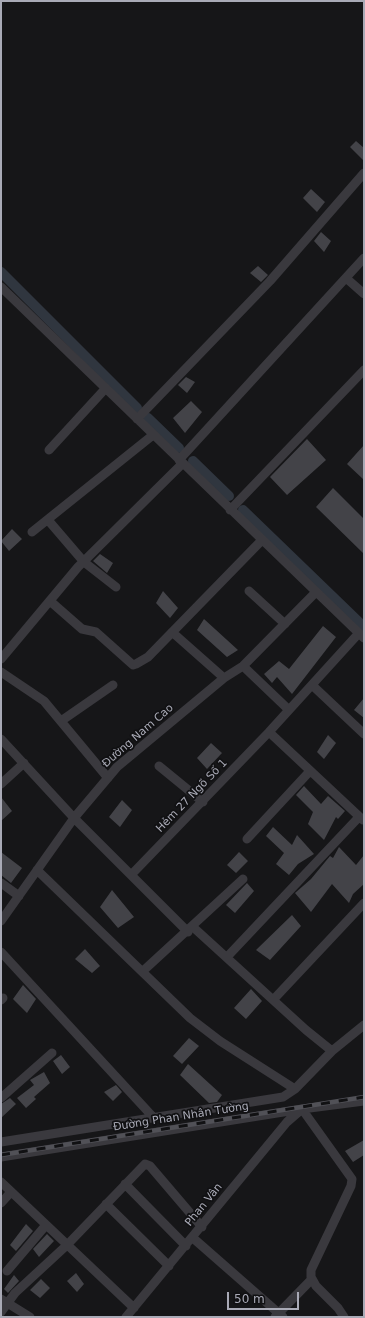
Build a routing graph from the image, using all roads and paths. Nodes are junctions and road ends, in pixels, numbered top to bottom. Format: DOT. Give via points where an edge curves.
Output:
graph roads {
  1 [pos="364,173"];
  2 [pos="364,258"];
  3 [pos="346,278"];
  4 [pos="1,287"];
  5 [pos="364,294"];
  6 [pos="364,370"];
  7 [pos="105,389"];
  8 [pos="136,419"];
  9 [pos="153,435"];
  10 [pos="49,450"];
  11 [pos="181,462"];
  12 [pos="230,510"];
  13 [pos="48,520"];
  14 [pos="32,532"];
  15 [pos="262,540"];
  16 [pos="84,562"];
  17 [pos="116,587"];
  18 [pos="249,591"];
  19 [pos="316,592"];
  20 [pos="50,601"];
  21 [pos="285,624"];
  22 [pos="172,632"];
  23 [pos="361,636"];
  24 [pos="1,659"];
  25 [pos="243,666"];
  26 [pos="1,672"];
  27 [pos="224,678"];
  28 [pos="113,685"];
  29 [pos="312,685"];
  30 [pos="289,710"];
  31 [pos="61,722"];
  32 [pos="269,732"];
  33 [pos="364,734"];
  34 [pos="1,739"];
  35 [pos="24,762"];
  36 [pos="159,766"];
  37 [pos="310,771"];
  38 [pos="108,778"];
  39 [pos="1,784"];
  40 [pos="203,802"];
  41 [pos="74,818"];
  42 [pos="362,819"];
  43 [pos="247,839"];
  44 [pos="37,870"];
  45 [pos="131,875"];
  46 [pos="243,879"];
  47 [pos="1,883"];
  48 [pos="19,896"];
  49 [pos="364,903"];
  50 [pos="1,921"];
  51 [pos="190,930"];
  52 [pos="1,952"];
  53 [pos="227,957"];
  54 [pos="143,972"];
  55 [pos="273,1000"];
  56 [pos="364,1024"];
  57 [pos="332,1051"];
  58 [pos="52,1053"];
  59 [pos="295,1089"];
  60 [pos="1,1098"];
  61 [pos="364,1101"];
  62 [pos="302,1109"];
  63 [pos="153,1117"];
  64 [pos="1,1142"];
  65 [pos="1,1157"];
  66 [pos="1,1182"];
  67 [pos="125,1184"];
  68 [pos="11,1192"];
  69 [pos="1,1203"];
  70 [pos="106,1204"];
  71 [pos="46,1225"];
  72 [pos="202,1227"];
  73 [pos="193,1238"];
  74 [pos="67,1245"];
  75 [pos="186,1246"];
  76 [pos="169,1266"];
  77 [pos="8,1271"];
  78 [pos="312,1279"];
  79 [pos="5,1301"];
  80 [pos="134,1308"];
  81 [pos="1,1312"];
  82 [pos="279,1316"];
  83 [pos="30,1317"];
  84 [pos="126,1317"];
  85 [pos="344,1317"];
  1 -- 8 [label="street" via="270,281"];
  2 -- 3 [label="street"];
  3 -- 5 [label="street"];
  3 -- 11 [label="street"];
  4 -- 7 [label="street"];
  6 -- 12 [label="street"];
  7 -- 8 [label="street"];
  7 -- 10 [label="street"];
  8 -- 9 [label="street"];
  9 -- 11 [label="street"];
  9 -- 13 [label="street"];
  11 -- 12 [label="street"];
  11 -- 16 [label="street"];
  12 -- 15 [label="street"];
  13 -- 14 [label="street"];
  13 -- 16 [label="street"];
  15 -- 19 [label="street"];
  15 -- 22 [label="street"];
  16 -- 17 [label="street"];
  16 -- 20 [label="street"];
  18 -- 21 [label="street"];
  19 -- 21 [label="street, Đường Nam Cao"];
  19 -- 23 [label="street"];
  20 -- 22 [label="street" via="82,629 96,632 133,665 148,657"];
  20 -- 24 [label="street"];
  21 -- 25 [label="street, Đường Nam Cao"];
  22 -- 27 [label="street"];
  23 -- 29 [label="street, Hẻm 27 Ngõ Số 1"];
  25 -- 27 [label="street, Đường Nam Cao"];
  25 -- 30 [label="street"];
  26 -- 31 [label="street" via="44,701"];
  27 -- 38 [label="street, Đường Nam Cao" via="117,767"];
  28 -- 31 [label="street"];
  29 -- 30 [label="street, Hẻm 27 Ngõ Số 1"];
  29 -- 33 [label="street"];
  30 -- 32 [label="street, Hẻm 27 Ngõ Số 1"];
  31 -- 38 [label="street"];
  32 -- 37 [label="street"];
  32 -- 40 [label="street, Hẻm 27 Ngõ Số 1"];
  34 -- 35 [label="street"];
  35 -- 39 [label="street"];
  35 -- 41 [label="street"];
  36 -- 40 [label="street"];
  37 -- 42 [label="street"];
  37 -- 43 [label="street"];
  38 -- 41 [label="street, Đường Nam Cao"];
  40 -- 45 [label="street, Hẻm 27 Ngõ Số 1"];
  41 -- 44 [label="street, Đường Nam Cao"];
  41 -- 45 [label="street"];
  42 -- 53 [label="street"];
  44 -- 48 [label="street, Đường Nam Cao"];
  44 -- 54 [label="street"];
  45 -- 51 [label="street"];
  46 -- 51 [label="street"];
  47 -- 48 [label="street"];
  48 -- 50 [label="street, Đường Nam Cao"];
  49 -- 55 [label="street"];
  51 -- 53 [label="street"];
  51 -- 54 [label="street"];
  52 -- 63 [label="street"];
  53 -- 55 [label="street"];
  54 -- 59 [label="street" via="190,1018 220,1041"];
  55 -- 57 [label="street"];
  56 -- 57 [label="street"];
  57 -- 59 [label="street"];
  58 -- 60 [label="street"];
  59 -- 63 [label="street" via="276,1098"];
  61 -- 62 [label="street, Đường Phan Nhân Tường"];
  62 -- 65 [label="street, Đường Phan Nhân Tường"];
  62 -- 72 [label="street, Phan Vân" via="287,1122"];
  62 -- 78 [label="street" via="352,1179 311,1270"];
  63 -- 64 [label="street"];
  66 -- 68 [label="street"];
  67 -- 70 [label="street"];
  67 -- 72 [label="street" via="142,1166 150,1166"];
  67 -- 75 [label="street"];
  68 -- 69 [label="street"];
  68 -- 71 [label="street"];
  70 -- 74 [label="street"];
  70 -- 76 [label="street"];
  71 -- 74 [label="street"];
  71 -- 77 [label="street"];
  72 -- 73 [label="street, Phan Vân"];
  73 -- 75 [label="street, Phan Vân"];
  73 -- 82 [label="street"];
  74 -- 79 [label="street"];
  74 -- 80 [label="street"];
  75 -- 76 [label="street, Phan Vân"];
  76 -- 80 [label="street, Phan Vân"];
  78 -- 82 [label="street"];
  78 -- 85 [label="street"];
  79 -- 81 [label="street"];
  79 -- 83 [label="street"];
  80 -- 84 [label="street, Phan Vân"];
}
